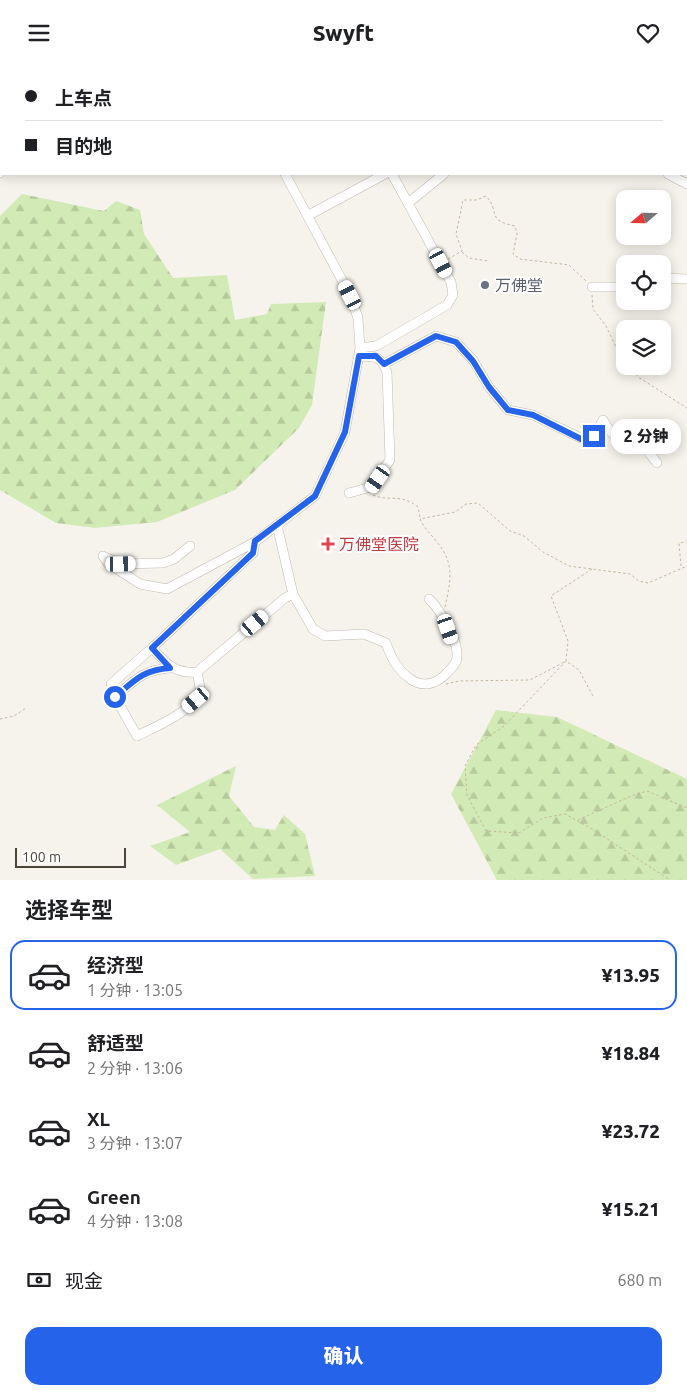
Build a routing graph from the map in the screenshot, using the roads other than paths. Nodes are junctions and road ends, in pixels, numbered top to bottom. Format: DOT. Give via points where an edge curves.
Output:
graph roads {
  1 [pos="286,175"];
  2 [pos="384,175"];
  3 [pos="393,175"];
  4 [pos="443,175"];
  5 [pos="670,175"];
  6 [pos="687,184"];
  7 [pos="408,203"];
  8 [pos="309,215"];
  9 [pos="671,278"];
  10 [pos="687,279"];
  11 [pos="592,287"];
  12 [pos="616,287"];
  13 [pos="359,352"];
  14 [pos="384,364"];
  15 [pos="658,463"];
  16 [pos="349,493"];
  17 [pos="277,525"];
  18 [pos="255,541"];
  19 [pos="190,547"];
  20 [pos="293,594"];
  21 [pos="429,599"];
  22 [pos="152,648"];
  23 [pos="170,668"];
  24 [pos="197,672"];
  25 [pos="111,684"];
  1 -- 8 [label="street"];
  2 -- 8 [label="street"];
  3 -- 7 [label="street"];
  4 -- 7 [label="street"];
  5 -- 6 [label="street"];
  7 -- 13 [label="street" via="454,290 447,305 376,346"];
  8 -- 13 [label="street" via="350,295 358,318"];
  9 -- 10 [label="street"];
  11 -- 12 [label="street"];
  13 -- 14 [label="street" via="376,356"];
  13 -- 17 [label="street" via="345,432 325,477 315,496"];
  14 -- 15 [label="street" via="436,336 456,342 508,410 533,415 585,441 594,436 603,420 618,441 644,446"];
  14 -- 16 [label="street" via="388,380 390,460 371,487"];
  17 -- 18 [label="street"];
  17 -- 20 [label="street"];
  18 -- 19 [label="street" via="167,589 140,584 108,563 103,556 121,564 163,563"];
  18 -- 22 [label="street" via="253,553"];
  20 -- 21 [label="street" via="313,629 325,636 364,634 386,643 408,678 422,685 440,680 458,656 444,615"];
  20 -- 24 [label="street"];
  22 -- 23 [label="street"];
  22 -- 25 [label="street"];
  23 -- 24 [label="street" via="185,673"];
  23 -- 24 [label="street" via="152,669 115,697 137,736 196,700 201,693"];
}
